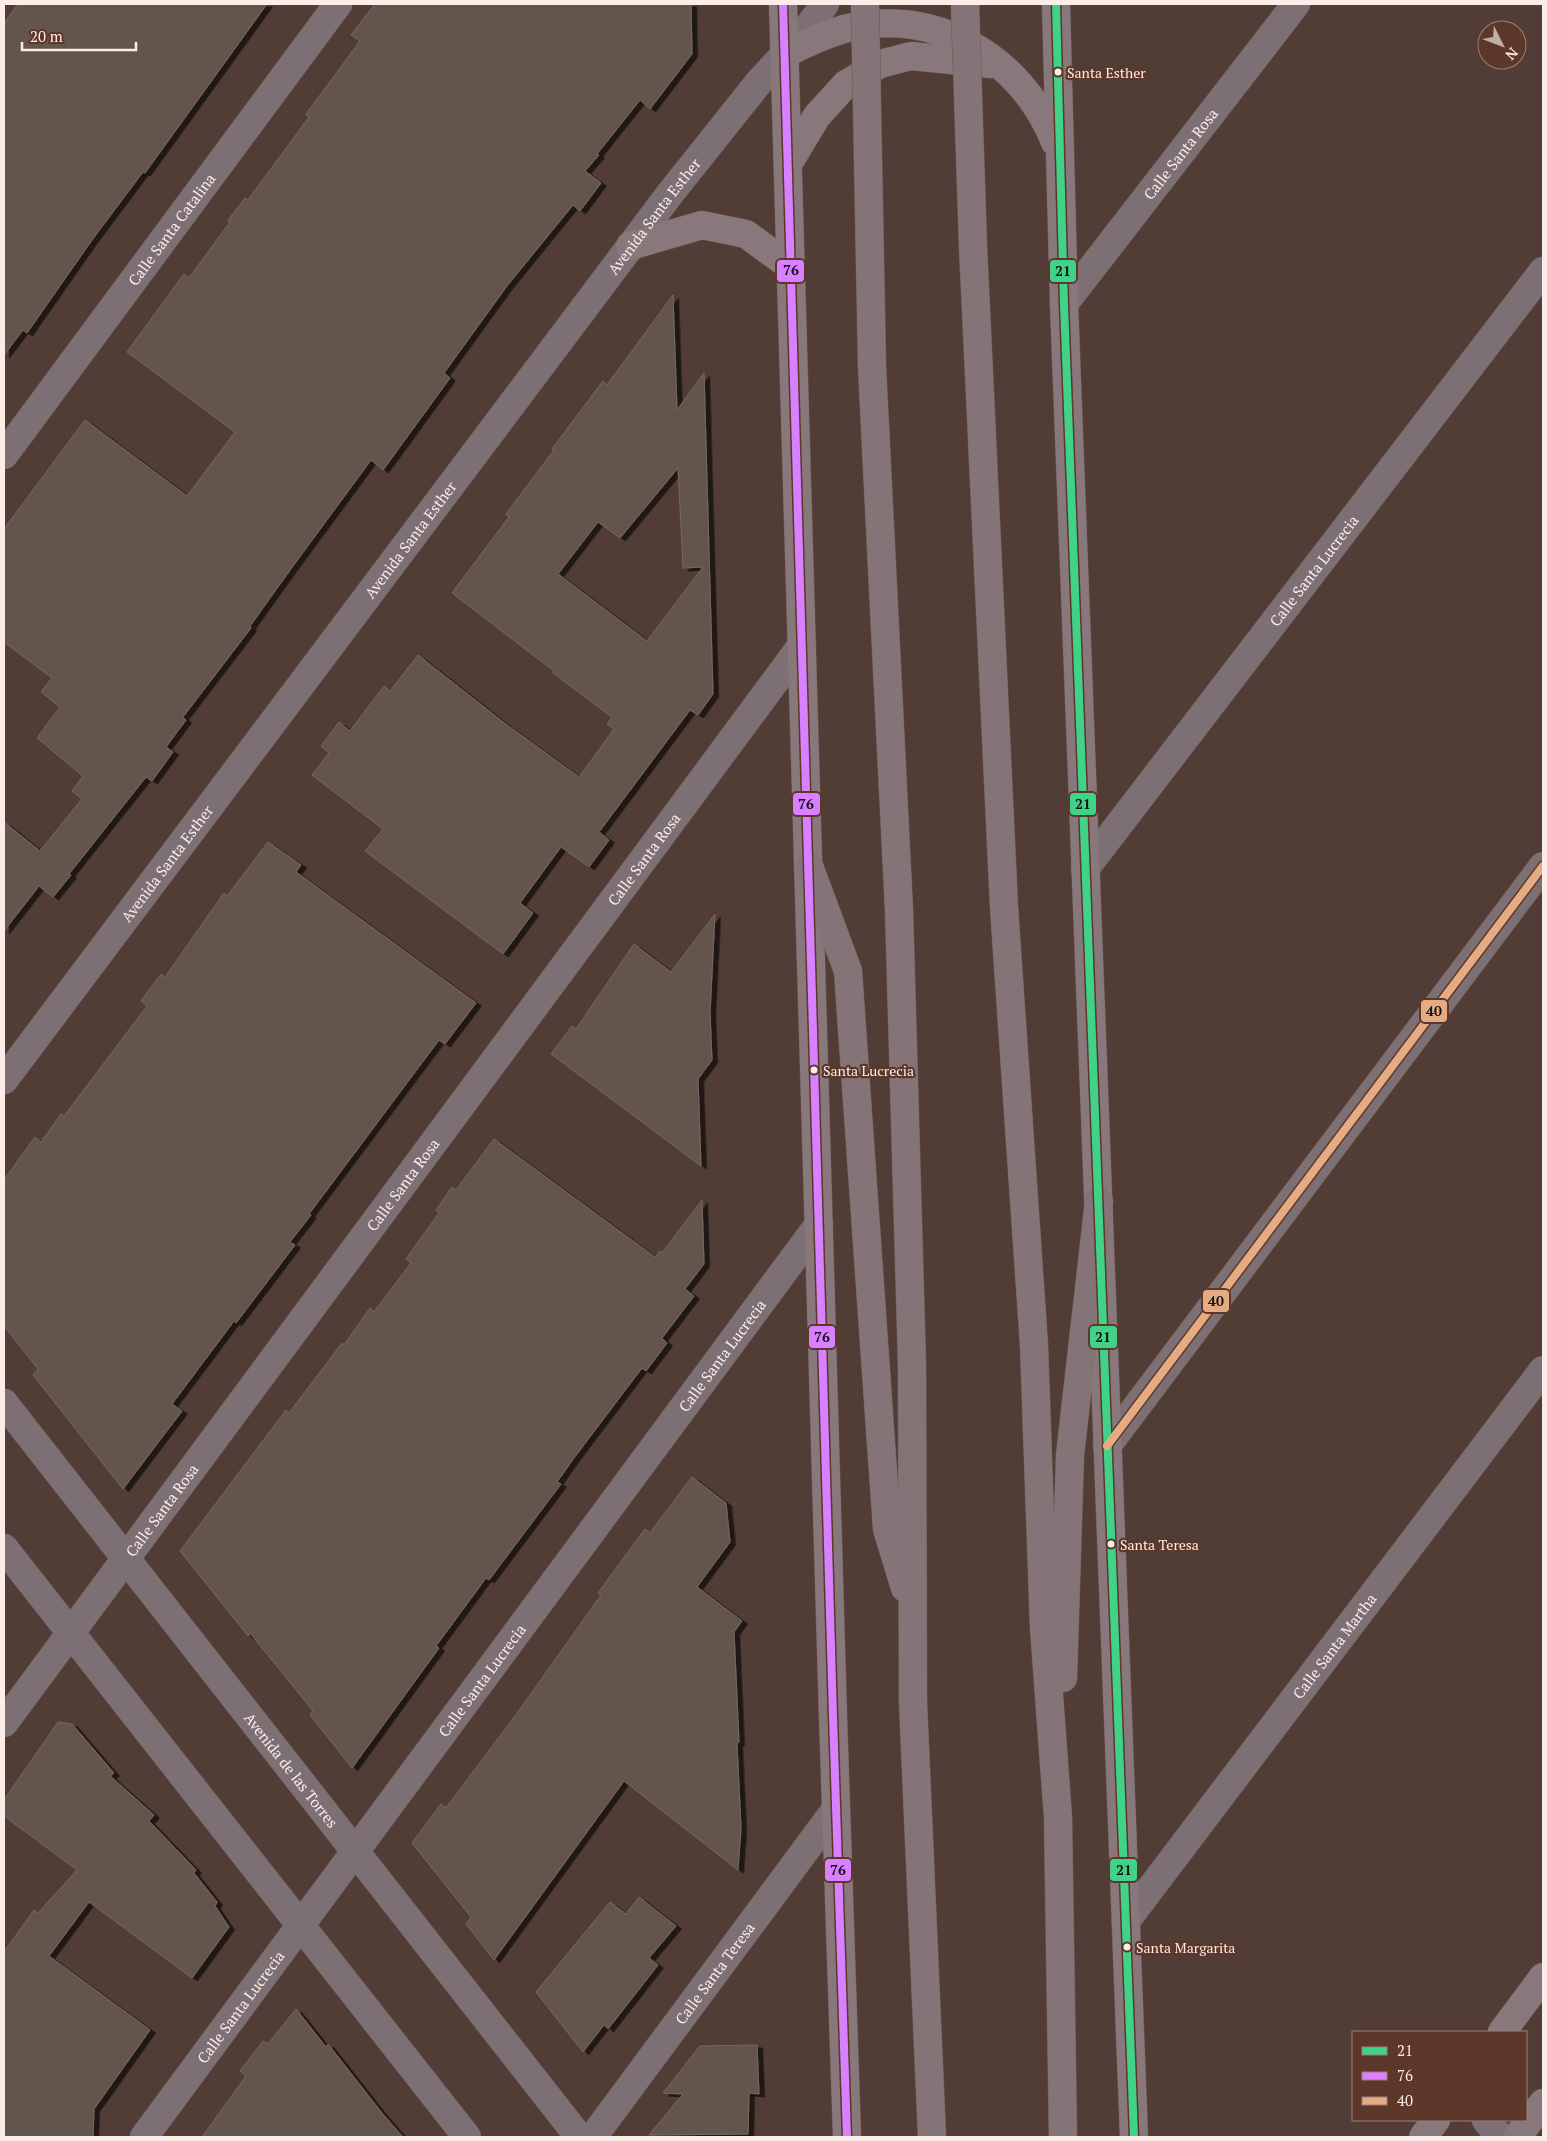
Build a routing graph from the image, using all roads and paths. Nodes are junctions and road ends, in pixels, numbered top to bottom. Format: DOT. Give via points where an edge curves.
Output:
graph roads {
  1 [pos="338,4"];
  2 [pos="783,4"];
  3 [pos="825,4"];
  4 [pos="865,4"];
  5 [pos="965,4"];
  6 [pos="1056,4"];
  7 [pos="1296,4"];
  8 [pos="785,54"];
  9 [pos="1001,65"];
  10 [pos="1059,152"];
  11 [pos="788,164"];
  12 [pos="630,246"];
  13 [pos="791,267"];
  14 [pos="1543,271"];
  15 [pos="1064,304"];
  16 [pos="4,455"];
  17 [pos="802,645"];
  18 [pos="809,866"];
  19 [pos="1543,866"];
  20 [pos="1086,870"];
  21 [pos="4,1080"];
  22 [pos="1099,1200"];
  23 [pos="819,1224"];
  24 [pos="1543,1370"];
  25 [pos="4,1403"];
  26 [pos="1106,1446"];
  27 [pos="4,1548"];
  28 [pos="126,1559"];
  29 [pos="913,1617"];
  30 [pos="70,1633"];
  31 [pos="4,1723"];
  32 [pos="836,1809"];
  33 [pos="1058,1817"];
  34 [pos="355,1851"];
  35 [pos="1126,1922"];
  36 [pos="300,1925"];
  37 [pos="1543,1977"];
  38 [pos="1503,2031"];
  39 [pos="1543,2103"];
  40 [pos="1435,2121"];
  41 [pos="1487,2121"];
  42 [pos="144,2137"];
  43 [pos="467,2137"];
  44 [pos="579,2137"];
  45 [pos="593,2137"];
  46 [pos="847,2137"];
  47 [pos="932,2137"];
  48 [pos="1064,2137"];
  49 [pos="1134,2137"];
  50 [pos="1423,2137"];
  51 [pos="1500,2137"];
  52 [pos="1517,2137"];
  1 -- 16 [label="street, Calle Santa Catalina"];
  2 -- 8 [label="main road"];
  3 -- 8 [label="street, Avenida Santa Esther"];
  4 -- 29 [label="highway, bridge" via="872,366 899,910 912,1364"];
  5 -- 33 [label="highway, bridge" via="1004,907 1034,1344 1044,1628"];
  6 -- 10 [label="main road"];
  7 -- 15 [label="street, Calle Santa Rosa"];
  8 -- 9 [label="main road" via="816,38 845,29 905,24 963,40"];
  8 -- 11 [label="main road"];
  8 -- 12 [label="street, Avenida Santa Esther" via="759,82"];
  9 -- 10 [label="main road" via="1033,98"];
  9 -- 11 [label="main road" via="911,56 880,64 846,84 817,116"];
  10 -- 15 [label="main road"];
  11 -- 13 [label="main road"];
  12 -- 13 [label="main road" via="702,226 746,234"];
  12 -- 21 [label="street, Avenida Santa Esther"];
  13 -- 17 [label="main road"];
  14 -- 20 [label="street, Calle Santa Lucrecia"];
  15 -- 20 [label="main road"];
  17 -- 18 [label="main road"];
  17 -- 28 [label="street, Calle Santa Rosa"];
  18 -- 23 [label="main road"];
  18 -- 29 [label="highway" via="848,971 887,1529"];
  19 -- 26 [label="street"];
  20 -- 22 [label="main road"];
  22 -- 26 [label="main road"];
  22 -- 33 [label="highway" via="1070,1455"];
  23 -- 32 [label="main road"];
  23 -- 34 [label="street, Calle Santa Lucrecia"];
  24 -- 35 [label="street, Calle Santa Martha"];
  25 -- 28 [label="street, Avenida de las Torres"];
  26 -- 35 [label="main road"];
  27 -- 30 [label="street"];
  28 -- 30 [label="street, Calle Santa Rosa"];
  28 -- 34 [label="street, Avenida de las Torres"];
  29 -- 47 [label="highway" via="913,1702"];
  30 -- 31 [label="street, Calle Santa Rosa"];
  30 -- 36 [label="street"];
  32 -- 45 [label="street, Calle Santa Teresa"];
  32 -- 46 [label="main road"];
  33 -- 48 [label="highway"];
  34 -- 36 [label="street, Calle Santa Lucrecia"];
  34 -- 44 [label="street, Avenida de las Torres"];
  35 -- 49 [label="main road"];
  36 -- 42 [label="street, Calle Santa Lucrecia"];
  36 -- 43 [label="street"];
  37 -- 38 [label="main road"];
  39 -- 52 [label="main road"];
  40 -- 50 [label="main road"];
  41 -- 51 [label="street"];
}
